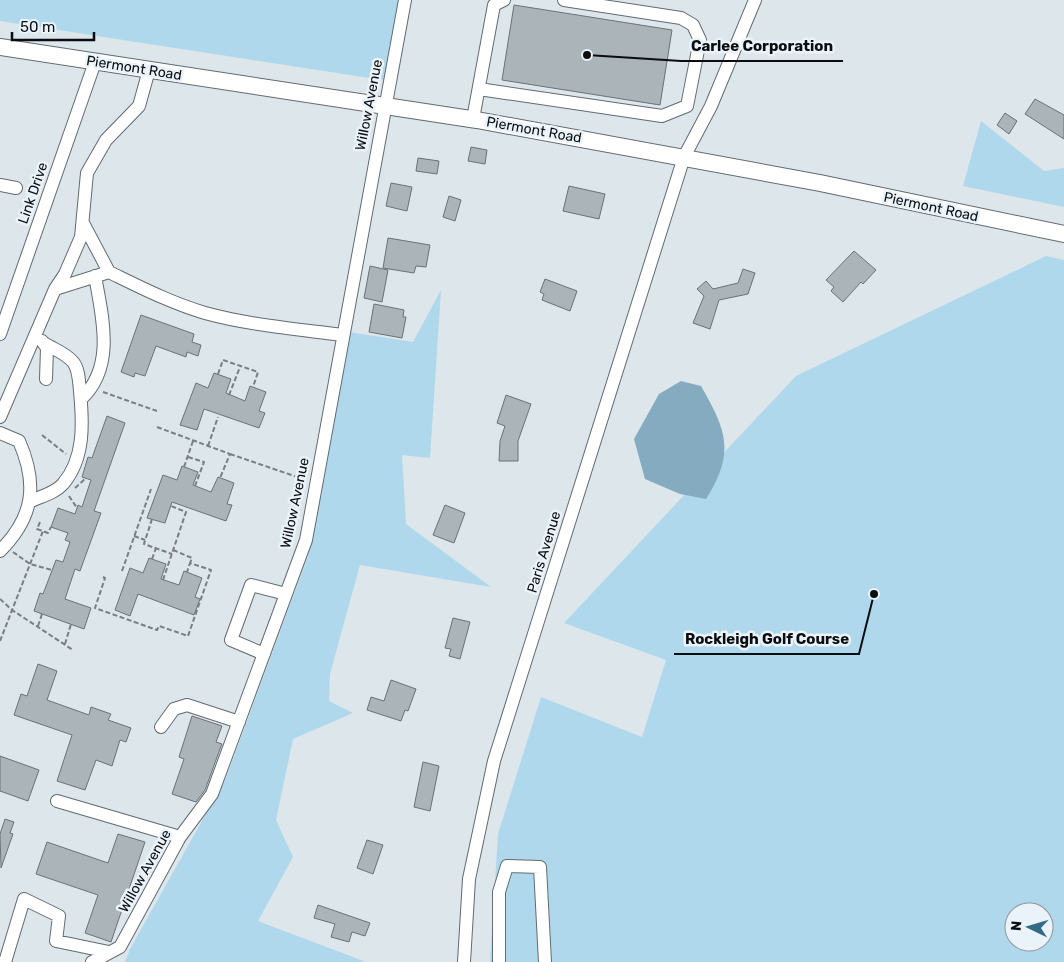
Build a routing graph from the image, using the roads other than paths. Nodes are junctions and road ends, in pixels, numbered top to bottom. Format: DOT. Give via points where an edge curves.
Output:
graph roads {
  1 [pos="405,0"];
  2 [pos="504,0"];
  3 [pos="564,0"];
  4 [pos="755,0"];
  5 [pos="0,47"];
  6 [pos="95,62"];
  7 [pos="149,70"];
  8 [pos="479,89"];
  9 [pos="384,106"];
  10 [pos="473,119"];
  11 [pos="684,156"];
  12 [pos="0,185"];
  13 [pos="16,188"];
  14 [pos="83,223"];
  15 [pos="1064,234"];
  16 [pos="109,272"];
  17 [pos="95,276"];
  18 [pos="55,289"];
  19 [pos="3,316"];
  20 [pos="0,334"];
  21 [pos="342,335"];
  22 [pos="39,340"];
  23 [pos="46,379"];
  24 [pos="81,399"];
  25 [pos="0,417"];
  26 [pos="0,433"];
  27 [pos="30,502"];
  28 [pos="6,550"];
  29 [pos="286,594"];
  30 [pos="264,654"];
  31 [pos="239,722"];
  32 [pos="161,727"];
  33 [pos="57,801"];
  34 [pos="180,836"];
  35 [pos="109,952"];
  36 [pos="5,962"];
  37 [pos="92,962"];
  38 [pos="464,962"];
  39 [pos="499,962"];
  40 [pos="545,962"];
  1 -- 9 [label="street, Willow Avenue"];
  2 -- 8 [label="street" via="494,5"];
  3 -- 8 [label="street" via="681,18 693,25 700,40 687,106 662,116"];
  4 -- 11 [label="street, Paris Avenue" via="711,106"];
  5 -- 6 [label="main road, Piermont Road"];
  6 -- 7 [label="main road, Piermont Road"];
  6 -- 19 [label="street, Link Drive"];
  7 -- 9 [label="main road, Piermont Road"];
  7 -- 14 [label="street" via="138,106 106,140 87,173"];
  8 -- 10 [label="street"];
  9 -- 10 [label="main road, Piermont Road"];
  9 -- 21 [label="street, Willow Avenue"];
  10 -- 11 [label="main road, Piermont Road"];
  11 -- 15 [label="main road, Piermont Road"];
  11 -- 38 [label="street, Paris Avenue" via="492,768 469,879"];
  12 -- 13 [label="street"];
  14 -- 16 [label="street"];
  14 -- 18 [label="street" via="77,248"];
  16 -- 17 [label="street"];
  16 -- 21 [label="street" via="176,303 204,312 230,319"];
  17 -- 18 [label="street"];
  17 -- 24 [label="street" via="105,328 104,343 99,370 91,388"];
  18 -- 22 [label="street"];
  19 -- 20 [label="street, Link Drive"];
  21 -- 29 [label="street, Willow Avenue" via="306,540"];
  22 -- 23 [label="street" via="47,348"];
  22 -- 24 [label="street" via="74,363"];
  22 -- 25 [label="street"];
  24 -- 27 [label="street" via="83,429 71,472 58,489"];
  26 -- 27 [label="street" via="19,441 31,475"];
  27 -- 28 [label="street"];
  29 -- 30 [label="street, Willow Avenue"];
  29 -- 30 [label="street" via="251,585 234,630 232,642"];
  30 -- 31 [label="street, Willow Avenue"];
  31 -- 32 [label="street" via="187,705 174,709"];
  31 -- 34 [label="street, Willow Avenue" via="212,794"];
  33 -- 34 [label="street"];
  34 -- 35 [label="street, Willow Avenue" via="120,947"];
  35 -- 36 [label="street" via="56,941 59,916 24,899"];
  35 -- 37 [label="street, Willow Avenue"];
  39 -- 40 [label="street" via="499,892 507,866 540,867"];
}
